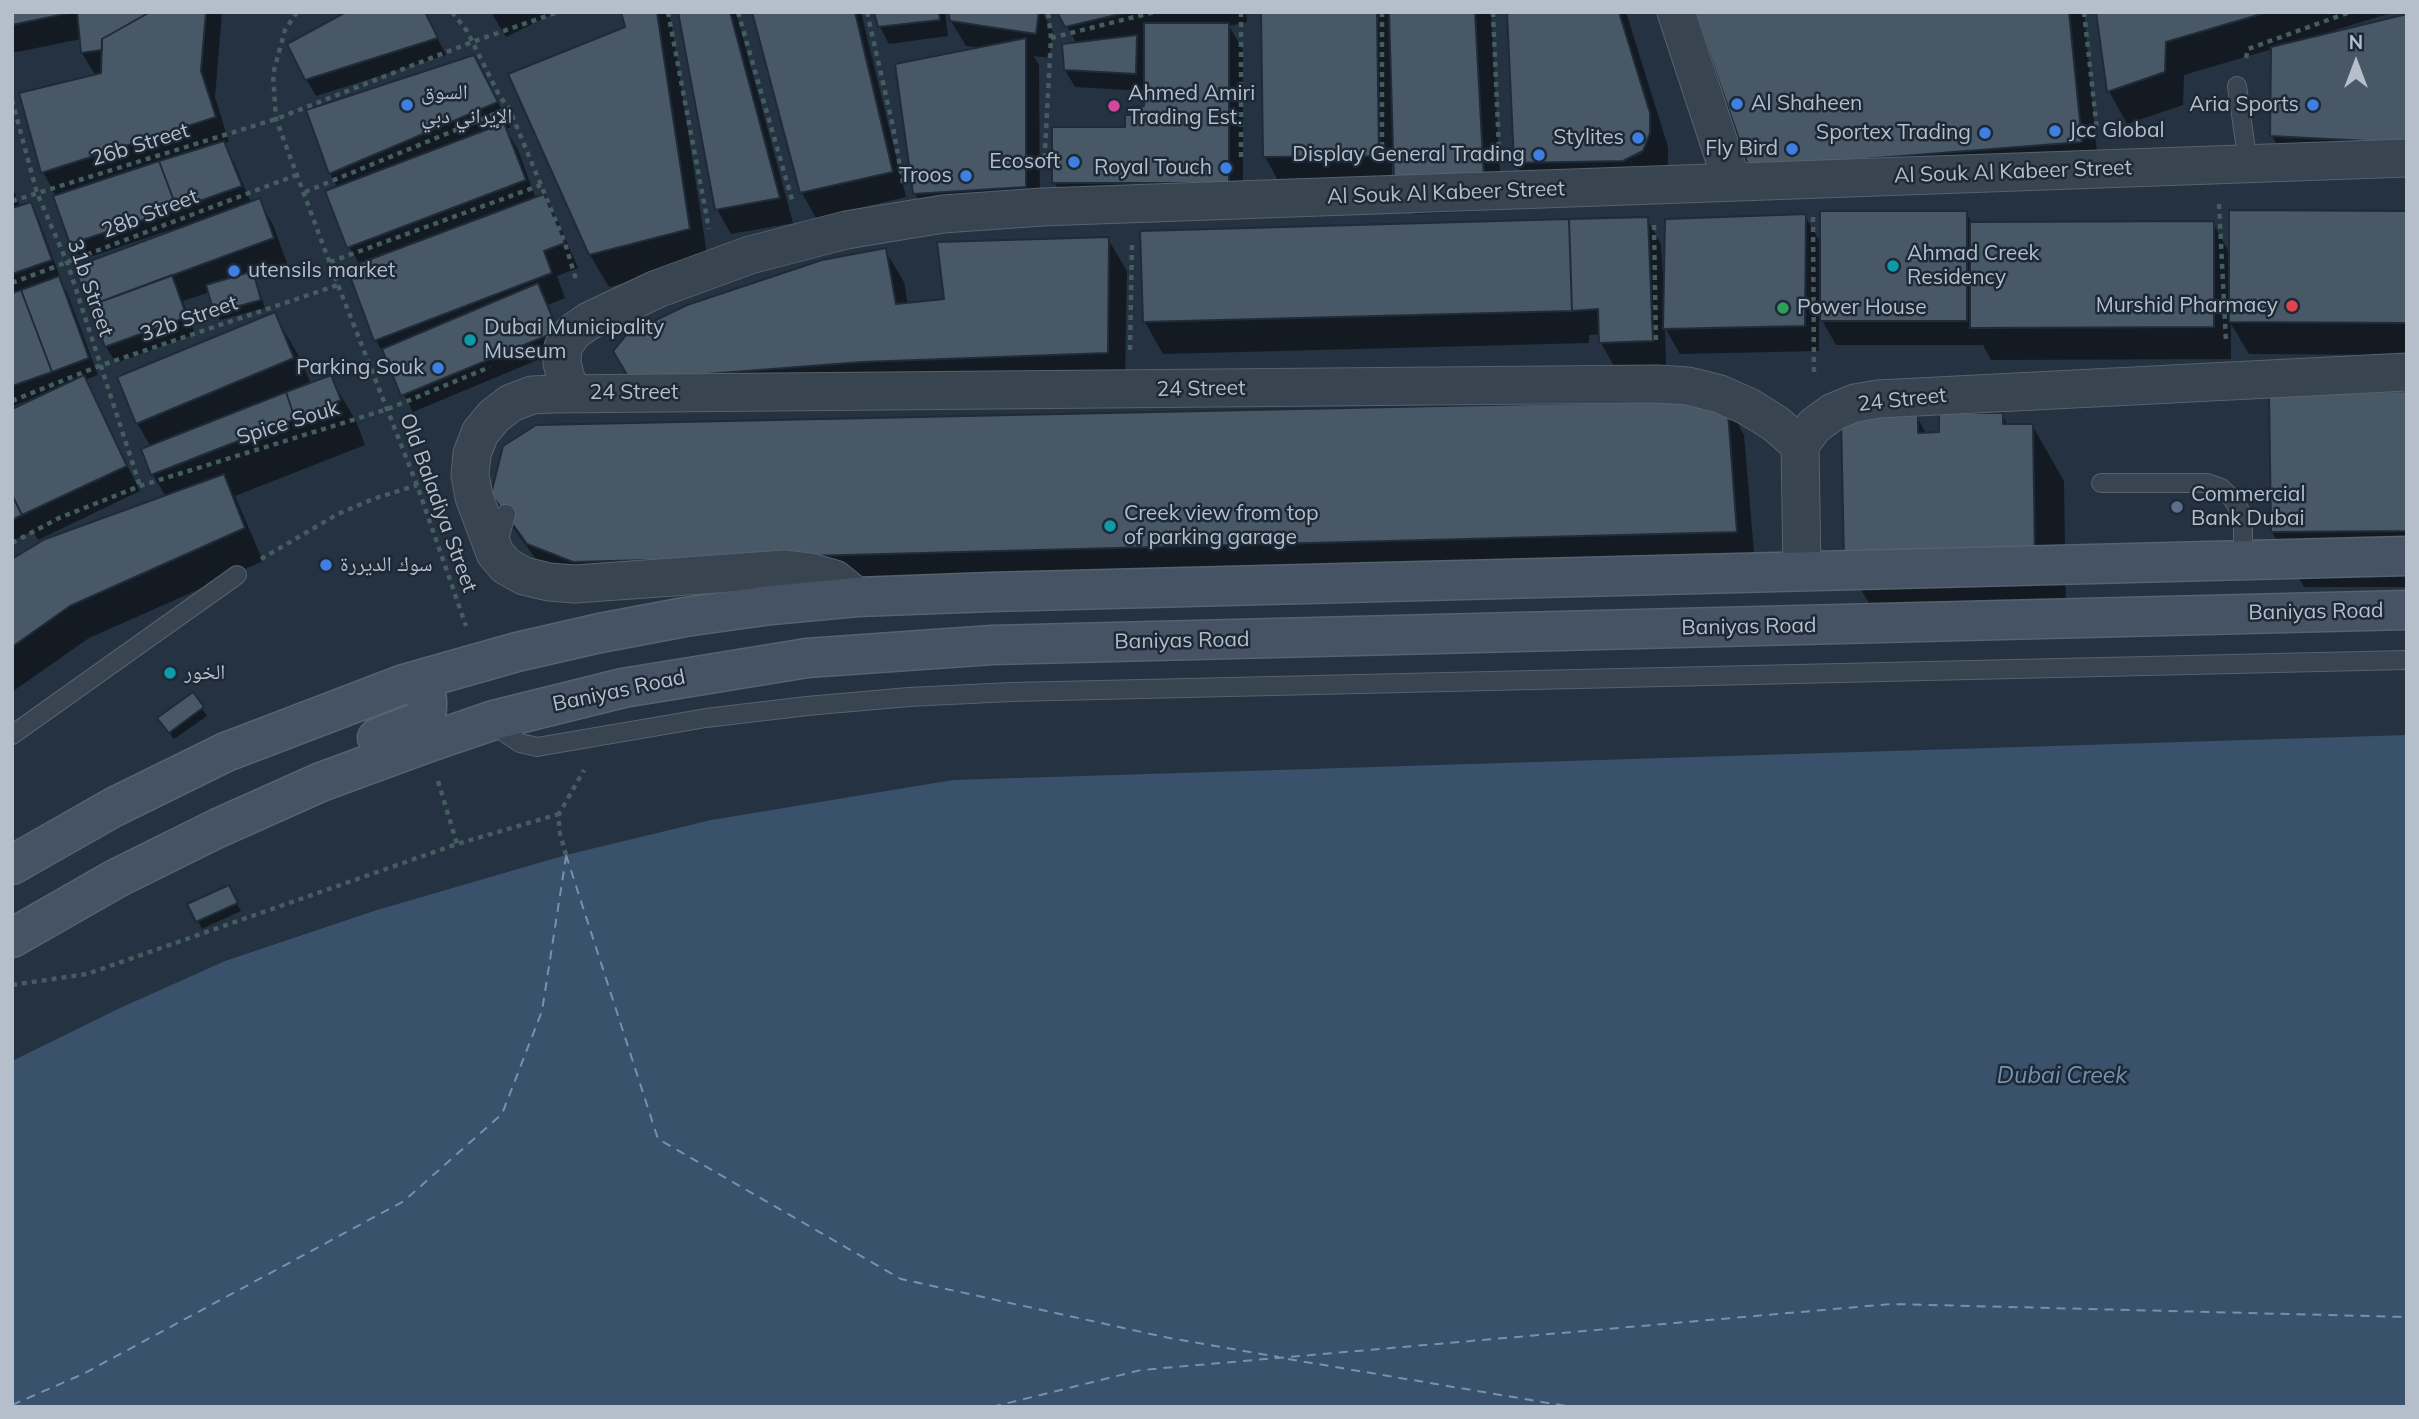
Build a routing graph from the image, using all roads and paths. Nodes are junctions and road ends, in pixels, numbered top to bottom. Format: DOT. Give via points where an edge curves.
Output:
graph roads {
  1 [pos="297,12"];
  2 [pos="452,12"];
  3 [pos="558,12"];
  4 [pos="668,12"];
  5 [pos="738,12"];
  6 [pos="867,12"];
  7 [pos="1048,12"];
  8 [pos="1154,12"];
  9 [pos="1241,12"];
  10 [pos="1382,12"];
  11 [pos="1493,12"];
  12 [pos="1676,12"];
  13 [pos="2084,12"];
  14 [pos="2350,12"];
  15 [pos="1051,38"];
  16 [pos="472,42"];
  17 [pos="2237,86"];
  18 [pos="12,100"];
  19 [pos="509,108"];
  20 [pos="276,119"];
  21 [pos="2407,158"];
  22 [pos="2233,164"];
  23 [pos="2102,169"];
  24 [pos="299,174"];
  25 [pos="1812,180"];
  26 [pos="1732,182"];
  27 [pos="541,185"];
  28 [pos="1653,185"];
  29 [pos="1501,191"];
  30 [pos="305,192"];
  31 [pos="37,194"];
  32 [pos="1382,195"];
  33 [pos="1241,200"];
  34 [pos="12,201"];
  35 [pos="1133,204"];
  36 [pos="1042,207"];
  37 [pos="909,219"];
  38 [pos="804,241"];
  39 [pos="67,262"];
  40 [pos="330,262"];
  41 [pos="716,268"];
  42 [pos="12,283"];
  43 [pos="338,285"];
  44 [pos="589,321"];
  45 [pos="502,362"];
  46 [pos="99,366"];
  47 [pos="2407,372"];
  48 [pos="2228,381"];
  49 [pos="1657,384"];
  50 [pos="1129,390"];
  51 [pos="574,394"];
  52 [pos="12,401"];
  53 [pos="388,409"];
  54 [pos="1807,436"];
  55 [pos="2101,484"];
  56 [pos="417,485"];
  57 [pos="140,486"];
  58 [pos="506,514"];
  59 [pos="12,543"];
  60 [pos="495,553"];
  61 [pos="2407,556"];
  62 [pos="2243,560"];
  63 [pos="1802,571"];
  64 [pos="237,575"];
  65 [pos="858,597"];
  66 [pos="2407,610"];
  67 [pos="685,617"];
  68 [pos="2407,660"];
  69 [pos="478,663"];
  70 [pos="672,680"];
  71 [pos="404,684"];
  72 [pos="494,720"];
  73 [pos="12,735"];
  74 [pos="605,735"];
  75 [pos="427,743"];
  76 [pos="559,814"];
  77 [pos="218,828"];
  78 [pos="457,844"];
  79 [pos="566,855"];
  80 [pos="12,865"];
  81 [pos="15,944"];
  82 [pos="12,985"];
  1 -- 20 [label="path, Old Baladiya Street" via="285,30 273,74"];
  2 -- 16 [label="path"];
  3 -- 16 [label="path, 26b Street"];
  4 -- 41 [label="path"];
  5 -- 38 [label="path"];
  6 -- 37 [label="path"];
  7 -- 15 [label="path"];
  8 -- 15 [label="path"];
  9 -- 33 [label="path"];
  10 -- 32 [label="path"];
  11 -- 29 [label="path"];
  12 -- 26 [label="street"];
  13 -- 23 [label="path"];
  14 -- 17 [label="path" via="2248,49"];
  15 -- 36 [label="path"];
  16 -- 19 [label="path"];
  16 -- 20 [label="path, 26b Street"];
  17 -- 22 [label="lane"];
  18 -- 31 [label="path, 31b Street"];
  19 -- 27 [label="path"];
  19 -- 30 [label="path"];
  20 -- 24 [label="path, Old Baladiya Street"];
  20 -- 31 [label="path, 26b Street"];
  21 -- 22 [label="street, Al Souk Al Kabeer Street"];
  22 -- 23 [label="street, Al Souk Al Kabeer Street"];
  22 -- 48 [label="path"];
  23 -- 25 [label="street, Al Souk Al Kabeer Street"];
  24 -- 30 [label="path, Old Baladiya Street"];
  24 -- 39 [label="path, 28b Street"];
  25 -- 26 [label="street, Al Souk Al Kabeer Street"];
  25 -- 54 [label="path"];
  26 -- 28 [label="street, Al Souk Al Kabeer Street"];
  27 -- 40 [label="path"];
  27 -- 44 [label="path"];
  28 -- 29 [label="street, Al Souk Al Kabeer Street"];
  28 -- 49 [label="path"];
  29 -- 32 [label="street, Al Souk Al Kabeer Street"];
  30 -- 40 [label="path, Old Baladiya Street"];
  31 -- 34 [label="path, 26b Street"];
  31 -- 39 [label="path, 31b Street"];
  32 -- 33 [label="street, Al Souk Al Kabeer Street"];
  33 -- 35 [label="street, Al Souk Al Kabeer Street"];
  35 -- 36 [label="street, Al Souk Al Kabeer Street"];
  35 -- 50 [label="path"];
  36 -- 37 [label="street, Al Souk Al Kabeer Street"];
  37 -- 38 [label="street, Al Souk Al Kabeer Street"];
  38 -- 41 [label="street, Al Souk Al Kabeer Street"];
  39 -- 42 [label="path, 28b Street"];
  39 -- 46 [label="path, 31b Street"];
  40 -- 43 [label="path, Old Baladiya Street"];
  41 -- 44 [label="street, Al Souk Al Kabeer Street"];
  43 -- 46 [label="path, 32b Street"];
  43 -- 53 [label="path, Old Baladiya Street"];
  44 -- 51 [label="street, Al Souk Al Kabeer Street" via="573,332 564,347 564,371"];
  45 -- 53 [label="path, Spice Souk"];
  46 -- 52 [label="path, 32b Street"];
  46 -- 57 [label="path, 31b Street"];
  47 -- 48 [label="street, 24 Street"];
  48 -- 54 [label="street, 24 Street" via="1878,399 1833,412"];
  49 -- 50 [label="street, 24 Street"];
  49 -- 54 [label="street, 24 Street" via="1720,394"];
  50 -- 51 [label="street, 24 Street"];
  51 -- 60 [label="street, 24 Street" via="532,395 511,403 480,433 470,475"];
  53 -- 56 [label="path, Old Baladiya Street"];
  53 -- 57 [label="path, Spice Souk"];
  54 -- 63 [label="street"];
  55 -- 62 [label="lane" via="2207,483 2221,488 2240,511"];
  56 -- 64 [label="path" via="338,514"];
  56 -- 69 [label="path, Old Baladiya Street"];
  57 -- 59 [label="path, Spice Souk" via="59,518"];
  58 -- 60 [label="lane"];
  60 -- 65 [label="street" via="524,576 549,582 601,583 785,569 835,579"];
  61 -- 62 [label="main road"];
  62 -- 63 [label="main road"];
  63 -- 65 [label="main road"];
  64 -- 73 [label="lane"];
  65 -- 67 [label="main road"];
  66 -- 70 [label="main road, Baniyas Road" via="992,645 807,658"];
  67 -- 69 [label="main road"];
  67 -- 70 [label="main road" via="639,638 630,654 634,670"];
  68 -- 74 [label="lane" via="998,693 807,706"];
  69 -- 71 [label="main road"];
  70 -- 72 [label="main road, Baniyas Road"];
  71 -- 77 [label="main road" via="422,690 427,699 423,718 260,783 243,794"];
  71 -- 80 [label="main road" via="226,752 114,807"];
  72 -- 74 [label="lane" via="520,743 537,747"];
  72 -- 75 [label="main road, Baniyas Road"];
  74 -- 76 [label="path"];
  75 -- 77 [label="main road, Baniyas Road" via="321,782"];
  75 -- 78 [label="path"];
  76 -- 78 [label="path"];
  76 -- 79 [label="path"];
  77 -- 81 [label="main road, Baniyas Road" via="117,878"];
  78 -- 82 [label="path" via="88,974"];
}
